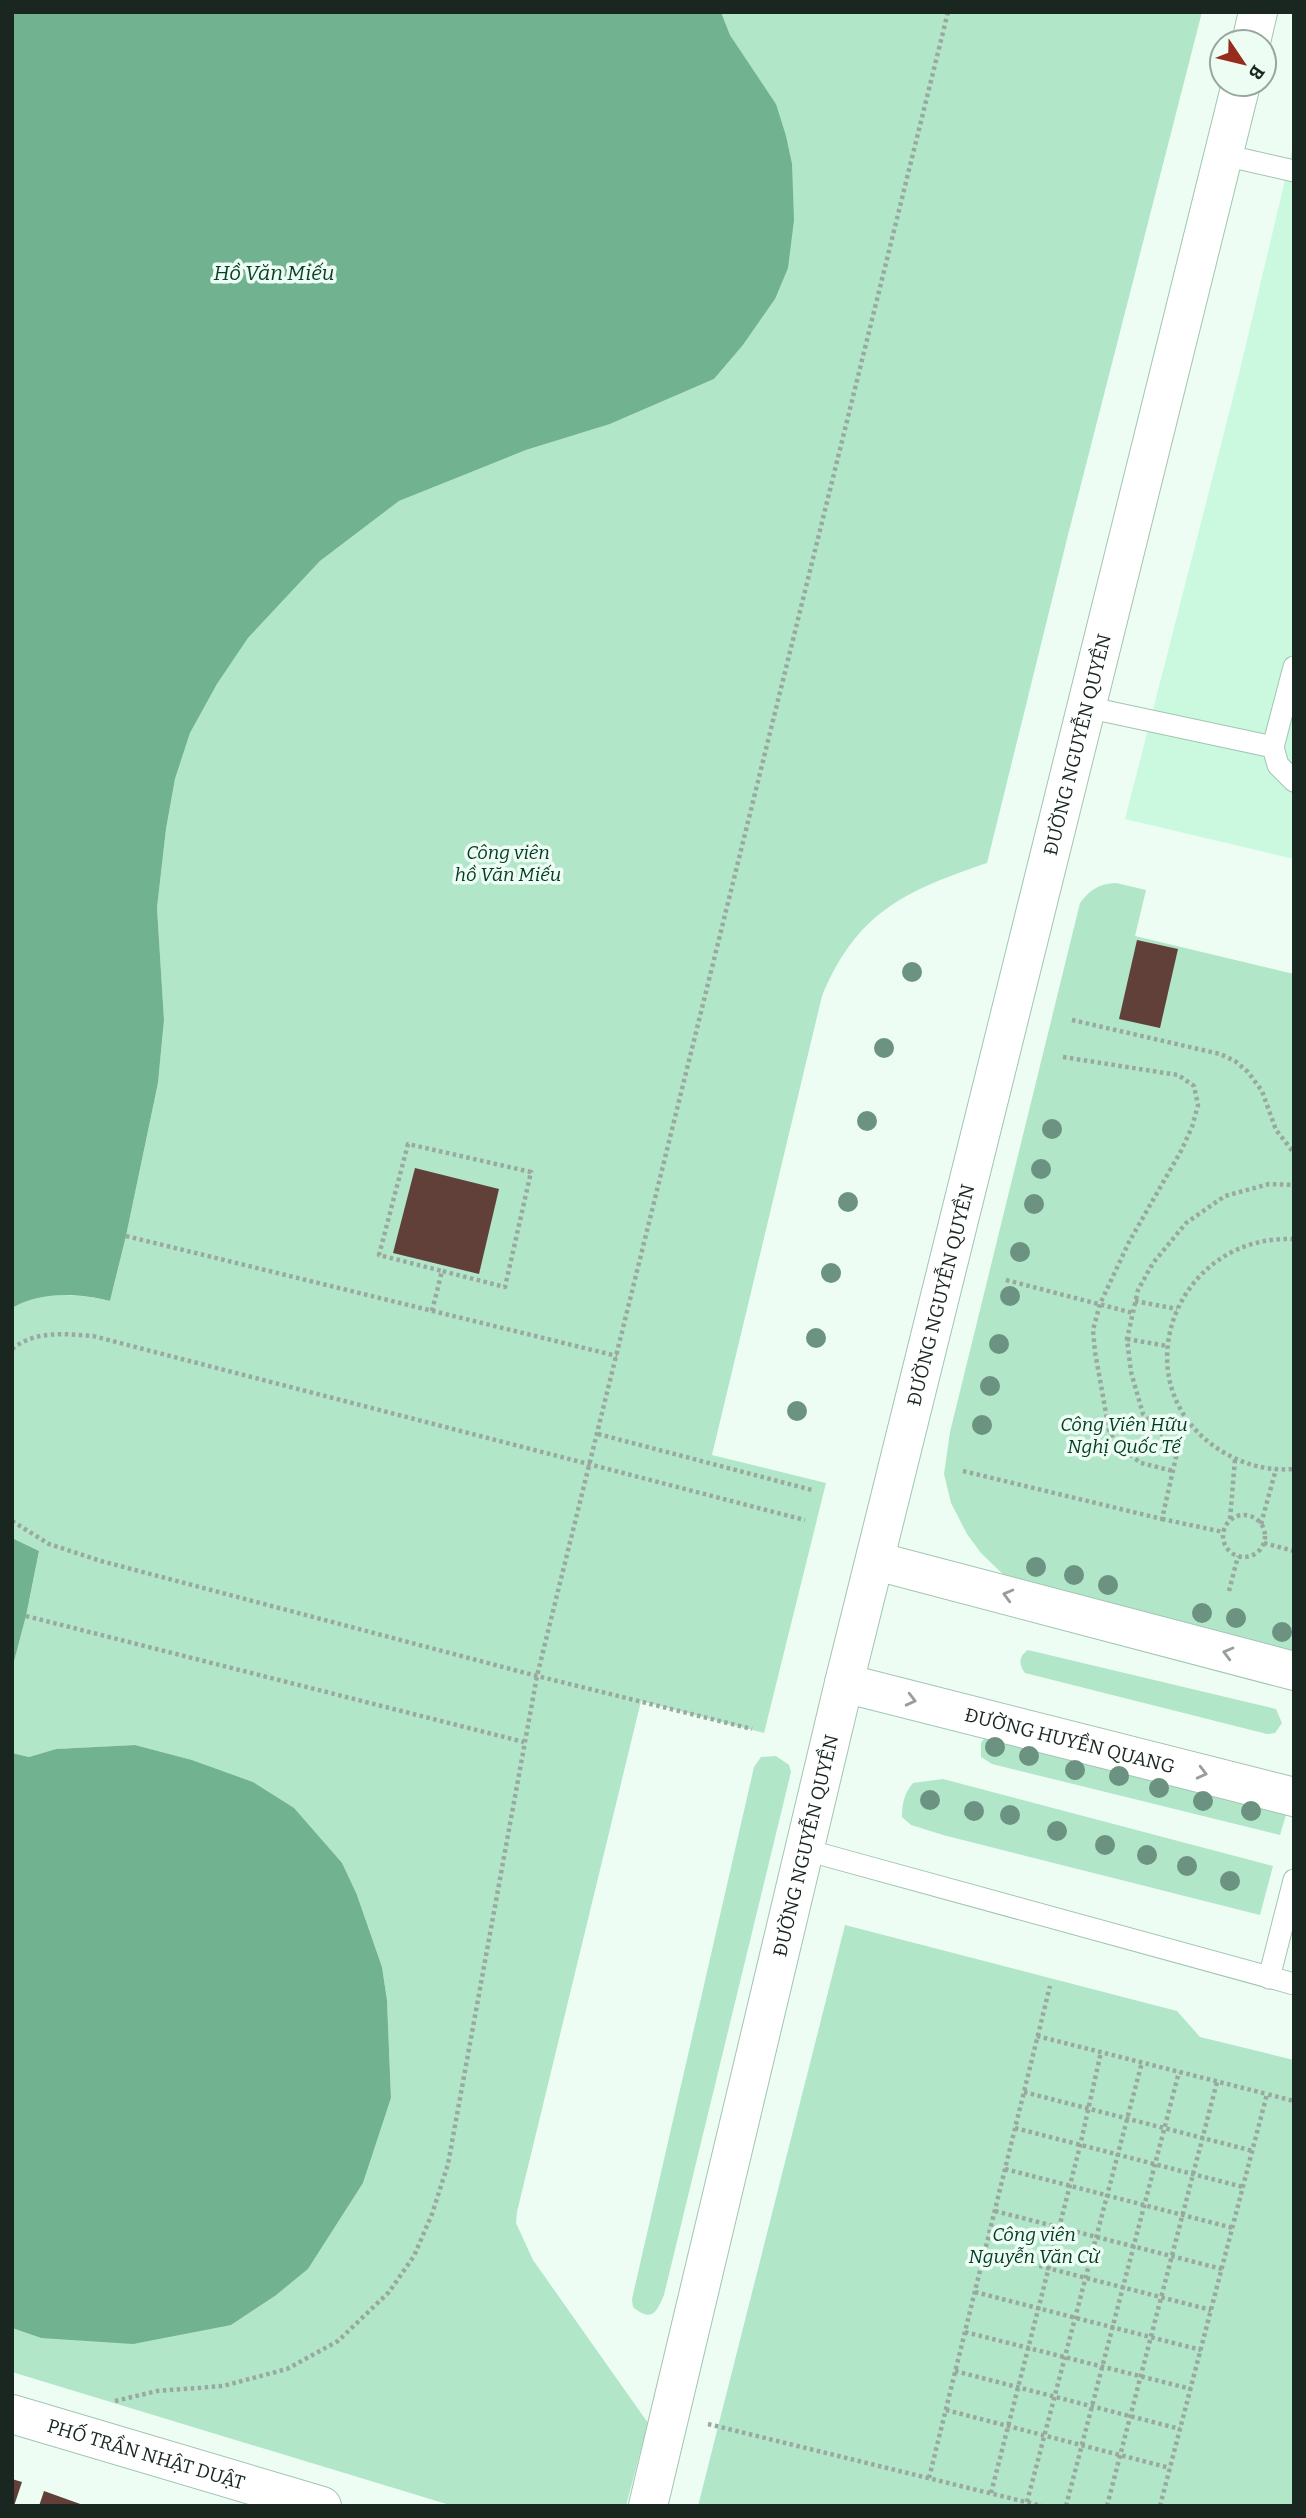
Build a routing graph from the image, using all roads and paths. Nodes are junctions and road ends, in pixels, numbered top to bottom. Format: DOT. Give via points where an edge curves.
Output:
graph roads {
  1 [pos="948,12"];
  2 [pos="1238,98"];
  3 [pos="1224,155"];
  4 [pos="1294,171"];
  5 [pos="1294,667"];
  6 [pos="1086,707"];
  7 [pos="1273,747"];
  8 [pos="1294,781"];
  9 [pos="1072,1020"];
  10 [pos="1063,1057"];
  11 [pos="1294,1153"];
  12 [pos="1294,1185"];
  13 [pos="126,1236"];
  14 [pos="1294,1239"];
  15 [pos="442,1271"];
  16 [pos="1006,1280"];
  17 [pos="1135,1301"];
  18 [pos="1100,1304"];
  19 [pos="1177,1309"];
  20 [pos="432,1311"];
  21 [pos="1133,1313"];
  22 [pos="1127,1339"];
  23 [pos="1167,1346"];
  24 [pos="12,1349"];
  25 [pos="617,1356"];
  26 [pos="598,1434"];
  27 [pos="1235,1459"];
  28 [pos="590,1465"];
  29 [pos="1276,1469"];
  30 [pos="1294,1469"];
  31 [pos="962,1471"];
  32 [pos="1173,1471"];
  33 [pos="812,1490"];
  34 [pos="1162,1518"];
  35 [pos="1230,1519"];
  36 [pos="805,1520"];
  37 [pos="12,1521"];
  38 [pos="1261,1524"];
  39 [pos="1223,1532"];
  40 [pos="1264,1543"];
  41 [pos="1294,1551"];
  42 [pos="1238,1556"];
  43 [pos="876,1561"];
  44 [pos="1229,1591"];
  45 [pos="26,1616"];
  46 [pos="1294,1671"];
  47 [pos="537,1676"];
  48 [pos="844,1683"];
  49 [pos="752,1729"];
  50 [pos="524,1742"];
  51 [pos="1294,1797"];
  52 [pos="806,1850"];
  53 [pos="1294,1880"];
  54 [pos="1269,1978"];
  55 [pos="1294,1984"];
  56 [pos="1050,1986"];
  57 [pos="1037,2036"];
  58 [pos="1101,2052"];
  59 [pos="1142,2062"];
  60 [pos="1179,2072"];
  61 [pos="1217,2082"];
  62 [pos="1024,2092"];
  63 [pos="1267,2094"];
  64 [pos="1294,2101"];
  65 [pos="1089,2109"];
  66 [pos="1127,2118"];
  67 [pos="1164,2128"];
  68 [pos="1015,2129"];
  69 [pos="1202,2138"];
  70 [pos="1080,2146"];
  71 [pos="1253,2151"];
  72 [pos="1118,2155"];
  73 [pos="1155,2165"];
  74 [pos="1005,2169"];
  75 [pos="1193,2175"];
  76 [pos="1070,2186"];
  77 [pos="1244,2188"];
  78 [pos="1107,2196"];
  79 [pos="1144,2205"];
  80 [pos="995,2211"];
  81 [pos="1183,2214"];
  82 [pos="1059,2227"];
  83 [pos="1233,2228"];
  84 [pos="1097,2237"];
  85 [pos="1134,2247"];
  86 [pos="985,2252"];
  87 [pos="1172,2256"];
  88 [pos="1048,2268"];
  89 [pos="1222,2269"];
  90 [pos="1086,2278"];
  91 [pos="1124,2287"];
  92 [pos="975,2292"];
  93 [pos="1161,2297"];
  94 [pos="1038,2308"];
  95 [pos="1211,2310"];
  96 [pos="1075,2317"];
  97 [pos="1113,2327"];
  98 [pos="965,2332"];
  99 [pos="1151,2337"];
  100 [pos="1028,2348"];
  101 [pos="1201,2350"];
  102 [pos="1065,2357"];
  103 [pos="1103,2367"];
  104 [pos="955,2371"];
  105 [pos="1141,2376"];
  106 [pos="1018,2388"];
  107 [pos="1191,2389"];
  108 [pos="1055,2397"];
  109 [pos="108,2403"];
  110 [pos="1093,2407"];
  111 [pos="946,2410"];
  112 [pos="12,2414"];
  113 [pos="1130,2417"];
  114 [pos="707,2424"];
  115 [pos="1008,2427"];
  116 [pos="1180,2429"];
  117 [pos="1045,2436"];
  118 [pos="1082,2446"];
  119 [pos="1120,2456"];
  120 [pos="1170,2468"];
  121 [pos="929,2478"];
  122 [pos="991,2493"];
  123 [pos="1027,2502"];
  124 [pos="322,2506"];
  125 [pos="648,2506"];
  126 [pos="1042,2506"];
  127 [pos="1066,2506"];
  128 [pos="1107,2506"];
  129 [pos="1160,2506"];
  1 -- 25 [label="path"];
  2 -- 3 [label="street, ĐƯỜNG NGUYỄN QUYỀN"];
  3 -- 4 [label="lane"];
  3 -- 6 [label="street, ĐƯỜNG NGUYỄN QUYỀN"];
  5 -- 7 [label="lane"];
  6 -- 7 [label="lane"];
  6 -- 43 [label="street, ĐƯỜNG NGUYỄN QUYỀN"];
  7 -- 8 [label="lane" via="1278,765"];
  9 -- 11 [label="path" via="1235,1061 1262,1091 1276,1130"];
  10 -- 18 [label="path" via="1178,1075 1194,1086 1198,1105 1181,1152 1129,1242"];
  12 -- 17 [label="path" via="1269,1184 1225,1196 1186,1223 1153,1263"];
  13 -- 20 [label="path"];
  14 -- 19 [label="path" via="1258,1241 1224,1255 1196,1278"];
  15 -- 15 [label="path" via="505,1287 531,1172 408,1144 379,1255"];
  15 -- 20 [label="path"];
  16 -- 18 [label="path"];
  17 -- 19 [label="path"];
  17 -- 21 [label="path"];
  18 -- 21 [label="path"];
  18 -- 32 [label="path" via="1093,1330 1109,1430 1132,1458"];
  19 -- 23 [label="path"];
  20 -- 25 [label="path"];
  21 -- 22 [label="path"];
  22 -- 23 [label="path"];
  22 -- 32 [label="path" via="1143,1414 1171,1444 1176,1457"];
  23 -- 27 [label="path" via="1177,1401 1211,1445"];
  24 -- 28 [label="path" via="25,1339 56,1334 93,1336"];
  25 -- 26 [label="path"];
  26 -- 28 [label="path"];
  26 -- 33 [label="path"];
  27 -- 29 [label="path"];
  27 -- 35 [label="path"];
  28 -- 36 [label="path"];
  28 -- 47 [label="path"];
  29 -- 30 [label="path"];
  29 -- 38 [label="path"];
  31 -- 34 [label="path"];
  32 -- 34 [label="path"];
  34 -- 39 [label="path"];
  35 -- 38 [label="path" via="1250,1516"];
  35 -- 39 [label="path"];
  37 -- 47 [label="path" via="49,1544 101,1561"];
  38 -- 40 [label="path"];
  39 -- 42 [label="path" via="1227,1549"];
  40 -- 41 [label="path"];
  40 -- 42 [label="path" via="1252,1555"];
  42 -- 44 [label="path"];
  46 -- 43 [label="street, one-way"];
  43 -- 48 [label="street, ĐƯỜNG NGUYỄN QUYỀN"];
  45 -- 50 [label="path"];
  47 -- 49 [label="path"];
  47 -- 50 [label="path"];
  48 -- 51 [label="street, ĐƯỜNG HUYỀN QUANG, one-way"];
  48 -- 52 [label="street, ĐƯỜNG NGUYỄN QUYỀN"];
  50 -- 109 [label="path" via="448,2164 414,2256 389,2292 338,2341 288,2369 223,2386 157,2391"];
  52 -- 54 [label="lane"];
  52 -- 125 [label="street, ĐƯỜNG NGUYỄN QUYỀN"];
  53 -- 54 [label="lane"];
  54 -- 55 [label="lane"];
  56 -- 57 [label="path"];
  57 -- 58 [label="path"];
  57 -- 62 [label="path"];
  58 -- 59 [label="path"];
  58 -- 65 [label="path"];
  59 -- 60 [label="path"];
  59 -- 66 [label="path"];
  60 -- 61 [label="path"];
  60 -- 67 [label="path"];
  61 -- 63 [label="path"];
  61 -- 69 [label="path"];
  62 -- 65 [label="path"];
  62 -- 68 [label="path"];
  63 -- 64 [label="path"];
  63 -- 71 [label="path"];
  65 -- 66 [label="path"];
  65 -- 70 [label="path"];
  66 -- 67 [label="path"];
  66 -- 72 [label="path"];
  67 -- 69 [label="path"];
  67 -- 73 [label="path"];
  68 -- 70 [label="path"];
  68 -- 74 [label="path"];
  69 -- 71 [label="path"];
  69 -- 75 [label="path"];
  70 -- 72 [label="path"];
  70 -- 76 [label="path"];
  71 -- 77 [label="path"];
  72 -- 73 [label="path"];
  72 -- 78 [label="path"];
  73 -- 75 [label="path"];
  73 -- 79 [label="path"];
  74 -- 76 [label="path"];
  74 -- 80 [label="path"];
  75 -- 77 [label="path"];
  75 -- 81 [label="path"];
  76 -- 78 [label="path"];
  76 -- 82 [label="path"];
  77 -- 83 [label="path"];
  78 -- 79 [label="path"];
  78 -- 84 [label="path"];
  79 -- 81 [label="path"];
  79 -- 85 [label="path"];
  80 -- 82 [label="path"];
  80 -- 86 [label="path"];
  81 -- 83 [label="path"];
  81 -- 87 [label="path"];
  82 -- 84 [label="path"];
  82 -- 88 [label="path"];
  83 -- 89 [label="path"];
  84 -- 85 [label="path"];
  84 -- 90 [label="path"];
  85 -- 87 [label="path"];
  85 -- 91 [label="path"];
  86 -- 88 [label="path"];
  86 -- 92 [label="path"];
  87 -- 89 [label="path"];
  87 -- 93 [label="path"];
  88 -- 90 [label="path"];
  88 -- 94 [label="path"];
  89 -- 95 [label="path"];
  90 -- 91 [label="path"];
  90 -- 96 [label="path"];
  91 -- 93 [label="path"];
  91 -- 97 [label="path"];
  92 -- 94 [label="path"];
  92 -- 98 [label="path"];
  93 -- 95 [label="path"];
  93 -- 99 [label="path"];
  94 -- 96 [label="path"];
  94 -- 100 [label="path"];
  95 -- 101 [label="path"];
  96 -- 97 [label="path"];
  96 -- 102 [label="path"];
  97 -- 99 [label="path"];
  97 -- 103 [label="path"];
  98 -- 100 [label="path"];
  98 -- 104 [label="path"];
  99 -- 101 [label="path"];
  99 -- 105 [label="path"];
  100 -- 102 [label="path"];
  100 -- 106 [label="path"];
  101 -- 107 [label="path"];
  102 -- 103 [label="path"];
  102 -- 108 [label="path"];
  103 -- 105 [label="path"];
  103 -- 110 [label="path"];
  104 -- 106 [label="path"];
  104 -- 111 [label="path"];
  105 -- 107 [label="path"];
  105 -- 113 [label="path"];
  106 -- 108 [label="path"];
  106 -- 115 [label="path"];
  107 -- 116 [label="path"];
  108 -- 110 [label="path"];
  108 -- 117 [label="path"];
  110 -- 113 [label="path"];
  110 -- 118 [label="path"];
  111 -- 115 [label="path"];
  111 -- 121 [label="path"];
  112 -- 124 [label="street, PHỐ TRẦN NHẬT DUẬT"];
  113 -- 116 [label="path"];
  113 -- 119 [label="path"];
  114 -- 121 [label="path"];
  115 -- 117 [label="path"];
  115 -- 122 [label="path"];
  116 -- 120 [label="path"];
  117 -- 118 [label="path"];
  117 -- 123 [label="path"];
  118 -- 119 [label="path"];
  118 -- 127 [label="path"];
  119 -- 120 [label="path"];
  119 -- 128 [label="path"];
  120 -- 129 [label="path"];
  121 -- 122 [label="path"];
  122 -- 123 [label="path"];
  123 -- 126 [label="path"];
}
